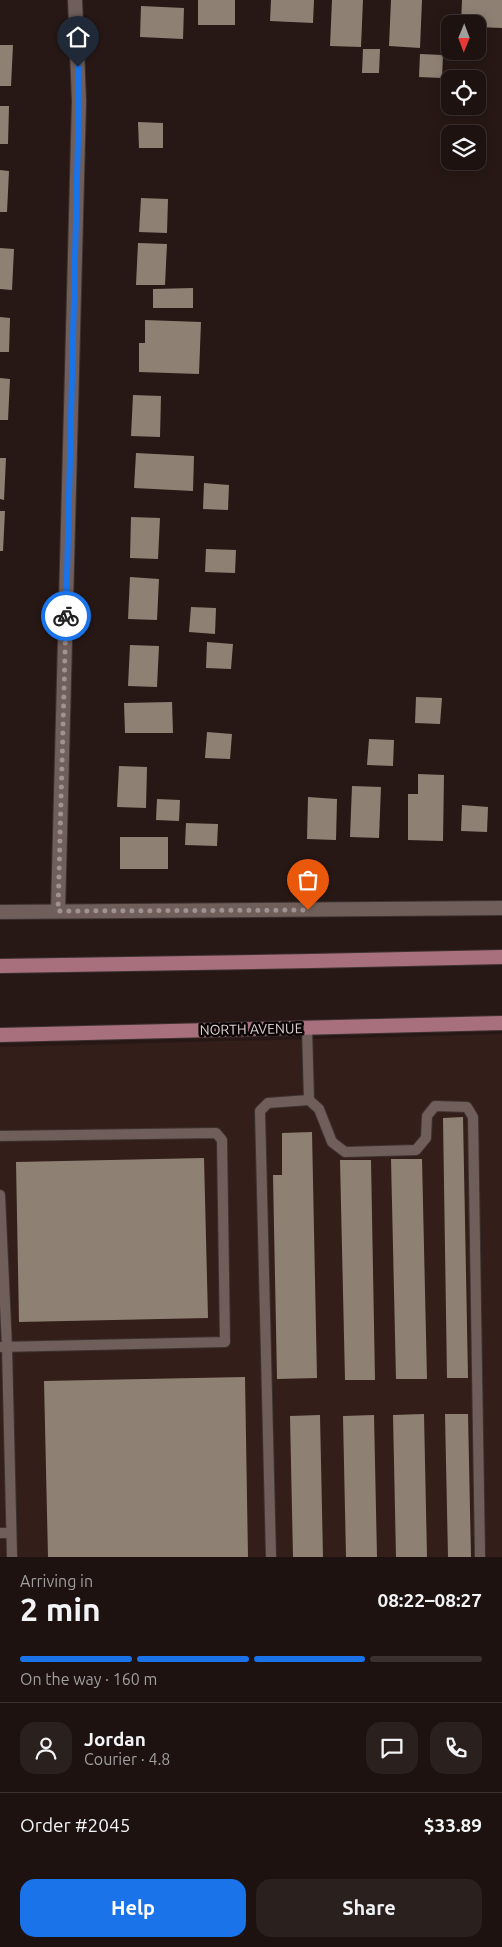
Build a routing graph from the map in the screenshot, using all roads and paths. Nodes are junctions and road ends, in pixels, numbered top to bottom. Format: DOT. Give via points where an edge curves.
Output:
graph roads {
  1 [pos="75,0"];
  2 [pos="502,908"];
  3 [pos="58,911"];
  4 [pos="0,912"];
  5 [pos="502,957"];
  6 [pos="0,966"];
  7 [pos="502,1024"];
  8 [pos="307,1028"];
  9 [pos="0,1035"];
  10 [pos="309,1100"];
  11 [pos="0,1136"];
  12 [pos="0,1195"];
  13 [pos="4,1347"];
  14 [pos="0,1533"];
  15 [pos="11,1533"];
  16 [pos="12,1557"];
  17 [pos="271,1557"];
  18 [pos="480,1557"];
  1 -- 3 [label="street" via="79,111"];
  2 -- 3 [label="street"];
  3 -- 4 [label="street"];
  5 -- 6 [label="main road"];
  7 -- 8 [label="main road, NORTH AVENUE"];
  8 -- 9 [label="main road, NORTH AVENUE"];
  8 -- 10 [label="lane"];
  10 -- 17 [label="lane" via="268,1103 260,1111"];
  10 -- 18 [label="lane" via="318,1109 332,1142 346,1152 416,1150 426,1138 427,1116 435,1106 467,1107 473,1117"];
  11 -- 13 [label="lane" via="216,1133 222,1140 225,1342"];
  12 -- 13 [label="lane"];
  13 -- 15 [label="lane"];
  14 -- 15 [label="lane"];
  15 -- 16 [label="lane"];
}
